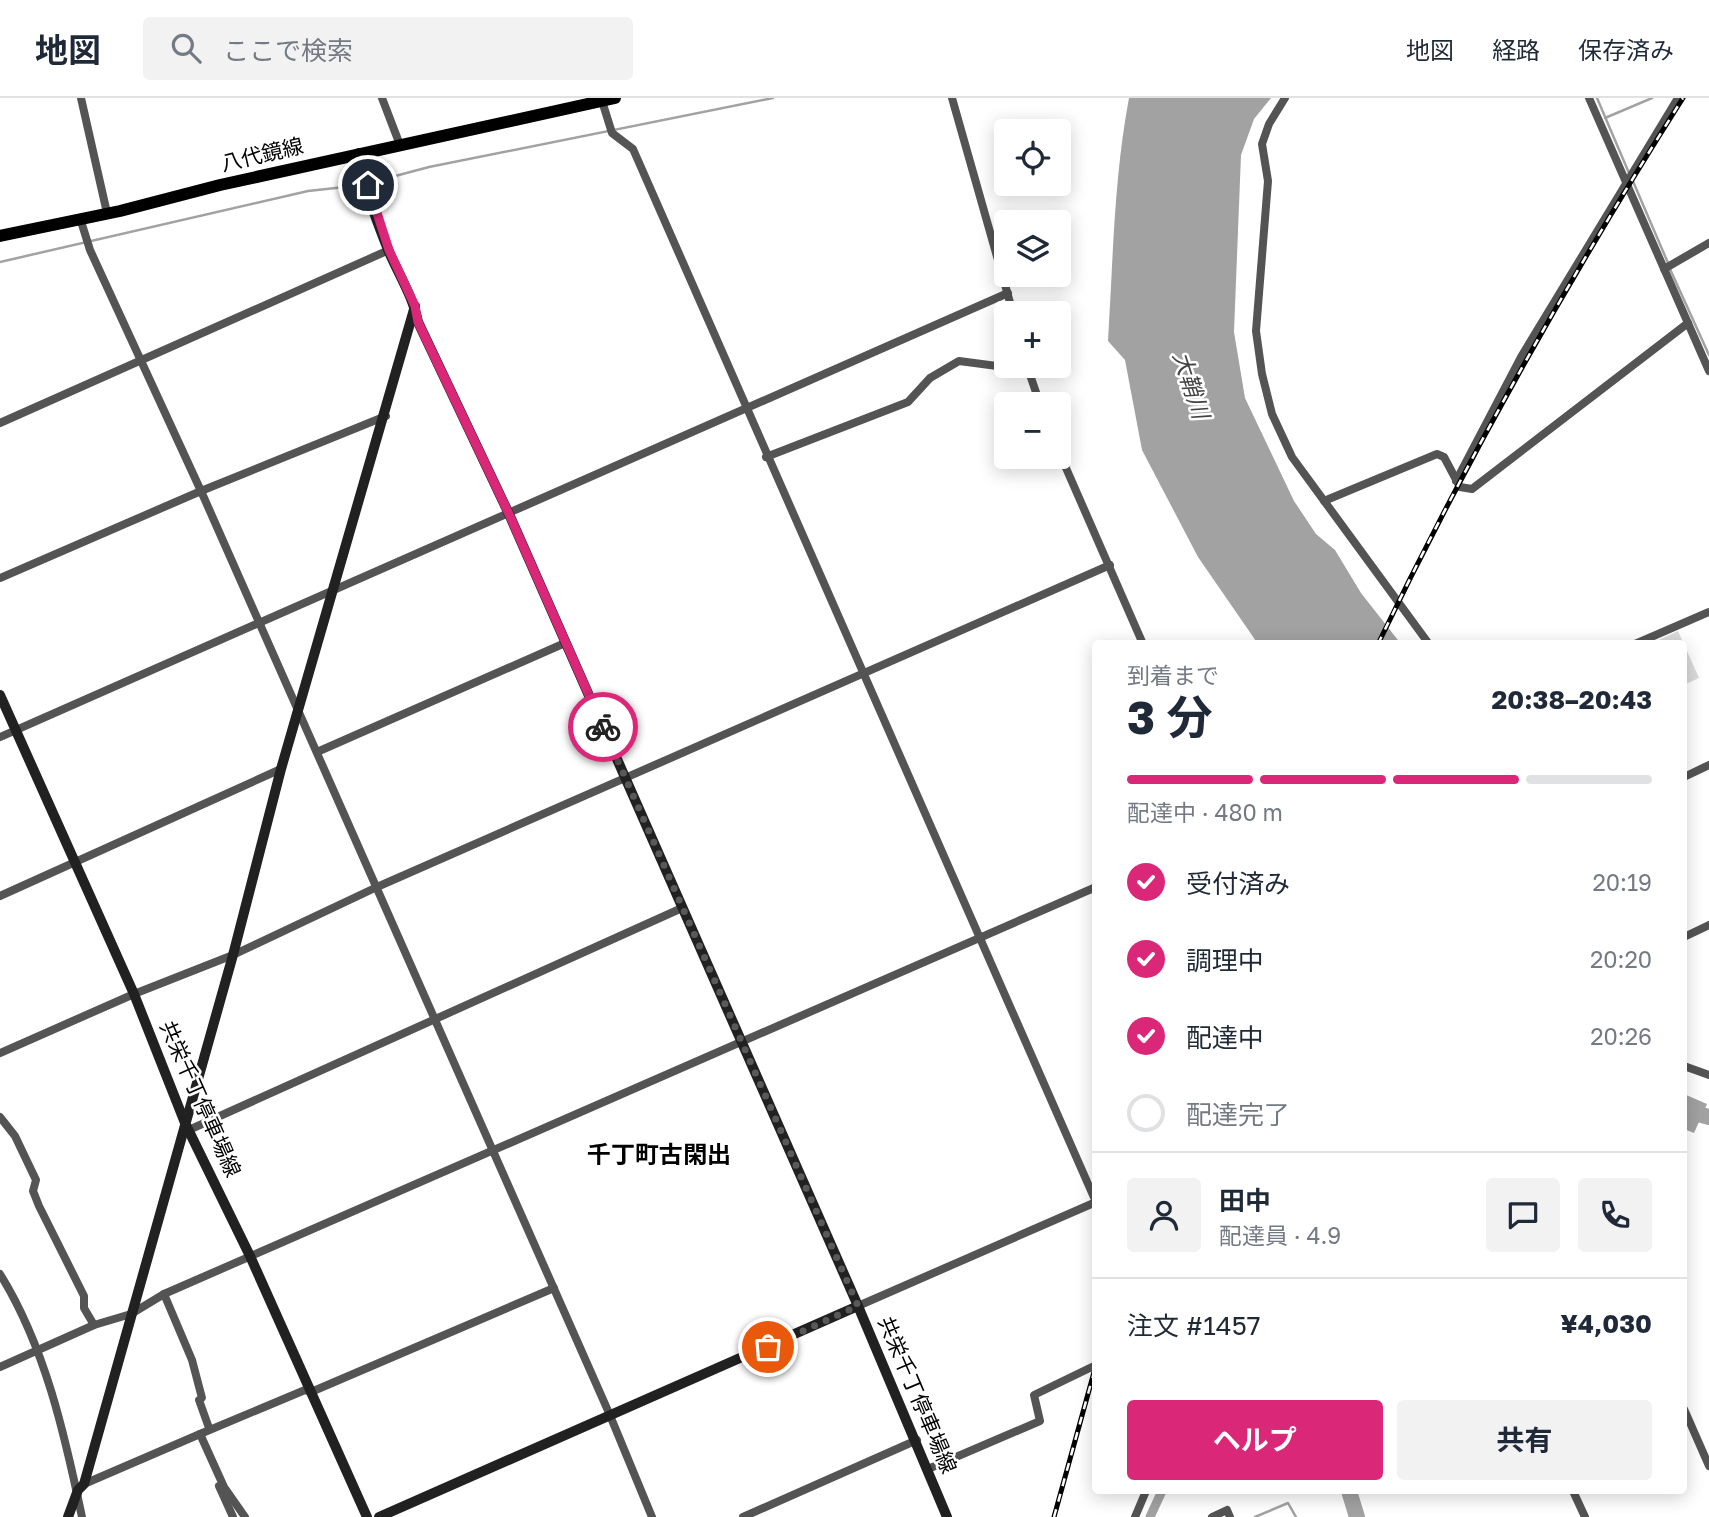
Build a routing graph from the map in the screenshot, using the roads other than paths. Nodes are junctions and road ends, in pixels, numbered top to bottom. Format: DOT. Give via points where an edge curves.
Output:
graph roads {
  1 [pos="80,98"];
  2 [pos="382,98"];
  3 [pos="951,98"];
  4 [pos="1285,98"];
  5 [pos="1589,98"];
  6 [pos="1678,98"];
  7 [pos="609,100"];
  8 [pos="563,103"];
  9 [pos="400,145"];
  10 [pos="359,153"];
  11 [pos="1629,178"];
  12 [pos="107,213"];
  13 [pos="80,218"];
  14 [pos="0,236"];
  15 [pos="1709,243"];
  16 [pos="389,250"];
  17 [pos="1668,267"];
  18 [pos="1007,293"];
  19 [pos="1009,301"];
  20 [pos="415,306"];
  21 [pos="1688,324"];
  22 [pos="141,360"];
  23 [pos="994,365"];
  24 [pos="1709,371"];
  25 [pos="746,409"];
  26 [pos="386,416"];
  27 [pos="0,423"];
  28 [pos="766,457"];
  29 [pos="1067,469"];
  30 [pos="1456,481"];
  31 [pos="201,491"];
  32 [pos="1324,501"];
  33 [pos="509,514"];
  34 [pos="1110,565"];
  35 [pos="0,578"];
  36 [pos="332,591"];
  37 [pos="1709,612"];
  38 [pos="260,624"];
  39 [pos="1141,640"];
  40 [pos="1426,640"];
  41 [pos="1644,640"];
  42 [pos="565,643"];
  43 [pos="861,674"];
  44 [pos="0,695"];
  45 [pos="299,709"];
  46 [pos="16,730"];
  47 [pos="0,737"];
  48 [pos="317,752"];
  49 [pos="1709,765"];
  50 [pos="281,769"];
  51 [pos="1687,776"];
  52 [pos="625,777"];
  53 [pos="75,863"];
  54 [pos="377,887"];
  55 [pos="1092,889"];
  56 [pos="0,897"];
  57 [pos="682,908"];
  58 [pos="1709,925"];
  59 [pos="1687,936"];
  60 [pos="977,938"];
  61 [pos="233,956"];
  62 [pos="134,995"];
  63 [pos="434,1018"];
  64 [pos="741,1041"];
  65 [pos="0,1053"];
  66 [pos="1687,1067"];
  67 [pos="1709,1075"];
  68 [pos="0,1117"];
  69 [pos="188,1126"];
  70 [pos="493,1150"];
  71 [pos="1092,1193"];
  72 [pos="1092,1204"];
  73 [pos="250,1256"];
  74 [pos="0,1275"];
  75 [pos="554,1287"];
  76 [pos="164,1294"];
  77 [pos="858,1306"];
  78 [pos="131,1314"];
  79 [pos="94,1325"];
  80 [pos="36,1351"];
  81 [pos="0,1367"];
  82 [pos="1092,1367"];
  83 [pos="311,1392"];
  84 [pos="609,1413"];
  85 [pos="1687,1416"];
  86 [pos="209,1428"];
  87 [pos="198,1434"];
  88 [pos="917,1440"];
  89 [pos="1709,1466"];
  90 [pos="928,1469"];
  91 [pos="81,1487"];
  92 [pos="1145,1494"];
  93 [pos="1574,1494"];
  94 [pos="68,1517"];
  95 [pos="82,1517"];
  96 [pos="233,1517"];
  97 [pos="245,1517"];
  98 [pos="367,1517"];
  99 [pos="379,1517"];
  100 [pos="652,1517"];
  101 [pos="743,1517"];
  102 [pos="947,1517"];
  103 [pos="1135,1517"];
  104 [pos="1212,1517"];
  105 [pos="1230,1517"];
  106 [pos="1585,1517"];
  1 -- 12 [label="street"];
  2 -- 9 [label="street"];
  3 -- 18 [label="street"];
  4 -- 32 [label="street" via="1262,144 1268,181 1256,331 1272,414 1292,457"];
  5 -- 11 [label="street"];
  6 -- 11 [label="street"];
  7 -- 8 [label="main road, 八代鏡線"];
  7 -- 25 [label="street" via="610,130 633,149"];
  8 -- 9 [label="main road, 八代鏡線"];
  9 -- 10 [label="main road, 八代鏡線"];
  10 -- 12 [label="main road, 八代鏡線"];
  10 -- 16 [label="street"];
  11 -- 17 [label="street"];
  11 -- 30 [label="street" via="1521,357"];
  12 -- 13 [label="main road, 八代鏡線"];
  13 -- 14 [label="main road, 八代鏡線"];
  13 -- 22 [label="street"];
  15 -- 17 [label="street"];
  16 -- 20 [label="street"];
  16 -- 22 [label="street"];
  17 -- 21 [label="street"];
  18 -- 19 [label="street"];
  18 -- 25 [label="street"];
  20 -- 26 [label="street"];
  20 -- 33 [label="street" via="418,322"];
  21 -- 24 [label="street"];
  21 -- 30 [label="street" via="1472,489 1460,487"];
  22 -- 27 [label="street"];
  22 -- 31 [label="street"];
  23 -- 28 [label="street" via="959,361 930,378 908,402"];
  25 -- 28 [label="street"];
  25 -- 33 [label="street"];
  26 -- 31 [label="street"];
  26 -- 36 [label="street"];
  28 -- 43 [label="street"];
  29 -- 34 [label="street"];
  30 -- 32 [label="street" via="1444,457 1437,454"];
  31 -- 35 [label="street"];
  31 -- 38 [label="street"];
  32 -- 40 [label="street"];
  33 -- 36 [label="street"];
  33 -- 42 [label="street"];
  34 -- 39 [label="street"];
  34 -- 43 [label="street"];
  36 -- 38 [label="street"];
  36 -- 45 [label="street"];
  37 -- 41 [label="street"];
  38 -- 45 [label="street"];
  38 -- 46 [label="street"];
  42 -- 48 [label="street"];
  42 -- 52 [label="street"];
  43 -- 52 [label="street"];
  43 -- 60 [label="street"];
  44 -- 46 [label="street, 共栄千丁停車場線"];
  45 -- 48 [label="street"];
  45 -- 50 [label="street"];
  46 -- 47 [label="street"];
  46 -- 53 [label="street, 共栄千丁停車場線"];
  48 -- 54 [label="street"];
  49 -- 51 [label="street"];
  50 -- 53 [label="street"];
  50 -- 61 [label="street"];
  52 -- 54 [label="street"];
  52 -- 57 [label="street"];
  53 -- 56 [label="street"];
  53 -- 62 [label="street, 共栄千丁停車場線"];
  54 -- 61 [label="street"];
  54 -- 63 [label="street"];
  55 -- 60 [label="street"];
  57 -- 63 [label="street"];
  57 -- 64 [label="street"];
  58 -- 59 [label="street"];
  60 -- 64 [label="street"];
  60 -- 71 [label="street"];
  61 -- 62 [label="street"];
  61 -- 69 [label="street"];
  62 -- 65 [label="street"];
  62 -- 69 [label="street, 共栄千丁停車場線"];
  63 -- 69 [label="street"];
  63 -- 70 [label="street"];
  64 -- 70 [label="street"];
  64 -- 77 [label="street"];
  66 -- 67 [label="street"];
  68 -- 79 [label="street" via="30,1164 38,1206"];
  69 -- 73 [label="street, 共栄千丁停車場線"];
  69 -- 78 [label="street"];
  70 -- 73 [label="street"];
  70 -- 75 [label="street"];
  72 -- 77 [label="street"];
  73 -- 76 [label="street"];
  73 -- 83 [label="street, 共栄千丁停車場線"];
  74 -- 80 [label="street"];
  75 -- 83 [label="street"];
  75 -- 84 [label="street"];
  76 -- 78 [label="street"];
  76 -- 86 [label="street" via="192,1360"];
  77 -- 84 [label="street, 共栄千丁停車場線"];
  77 -- 88 [label="street, 共栄千丁停車場線"];
  78 -- 79 [label="street"];
  78 -- 91 [label="street"];
  79 -- 80 [label="street"];
  80 -- 81 [label="street"];
  80 -- 91 [label="street"];
  82 -- 90 [label="street" via="1034,1395 1040,1421"];
  83 -- 86 [label="street" via="306,1390"];
  83 -- 98 [label="street, 共栄千丁停車場線"];
  84 -- 99 [label="street, 共栄千丁停車場線"];
  84 -- 100 [label="street"];
  85 -- 89 [label="street"];
  86 -- 87 [label="street"];
  87 -- 91 [label="street"];
  87 -- 96 [label="street"];
  87 -- 97 [label="street"];
  88 -- 90 [label="street, 共栄千丁停車場線"];
  88 -- 101 [label="street"];
  90 -- 102 [label="street, 共栄千丁停車場線"];
  91 -- 94 [label="street"];
  91 -- 95 [label="street"];
  92 -- 103 [label="street"];
  93 -- 106 [label="street"];
  104 -- 105 [label="street" via="1227,1510"];
}
